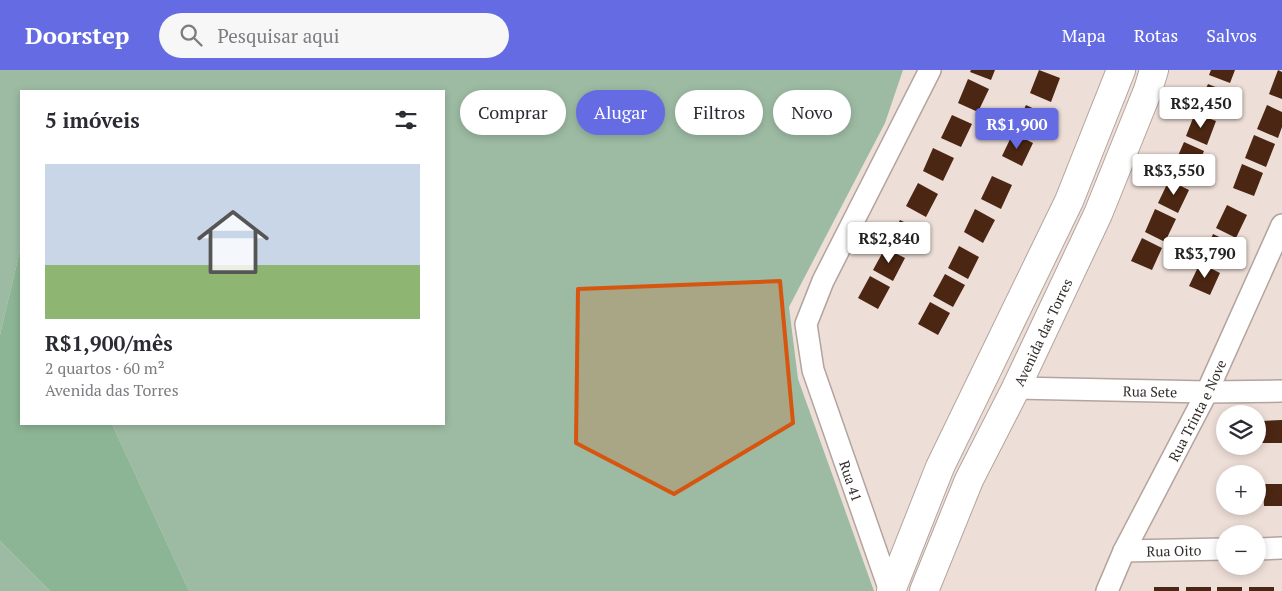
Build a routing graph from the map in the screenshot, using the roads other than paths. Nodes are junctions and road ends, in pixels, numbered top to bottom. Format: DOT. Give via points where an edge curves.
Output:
graph roads {
  1 [pos="930,70"];
  2 [pos="1121,70"];
  3 [pos="1154,70"];
  4 [pos="1282,225"];
  5 [pos="1016,388"];
  6 [pos="1282,391"];
  7 [pos="1207,392"];
  8 [pos="1282,548"];
  9 [pos="1216,549"];
  10 [pos="1266,549"];
  11 [pos="1124,551"];
  12 [pos="890,591"];
  13 [pos="924,591"];
  14 [pos="1108,591"];
  1 -- 12 [label="street, Rua 41" via="823,281 806,324 813,370"];
  2 -- 12 [label="main road" via="1069,201 940,467"];
  3 -- 5 [label="main road, Avenida das Torres" via="1098,214"];
  4 -- 7 [label="street, Rua Trinta e Nove"];
  5 -- 7 [label="street, Rua Sete"];
  5 -- 13 [label="main road, Avenida das Torres" via="969,480"];
  6 -- 7 [label="street, Rua Sete"];
  7 -- 11 [label="street, Rua Trinta e Nove"];
  8 -- 10 [label="street"];
  9 -- 11 [label="street, Rua Oito"];
  11 -- 14 [label="street, Rua Trinta e Nove"];
}
